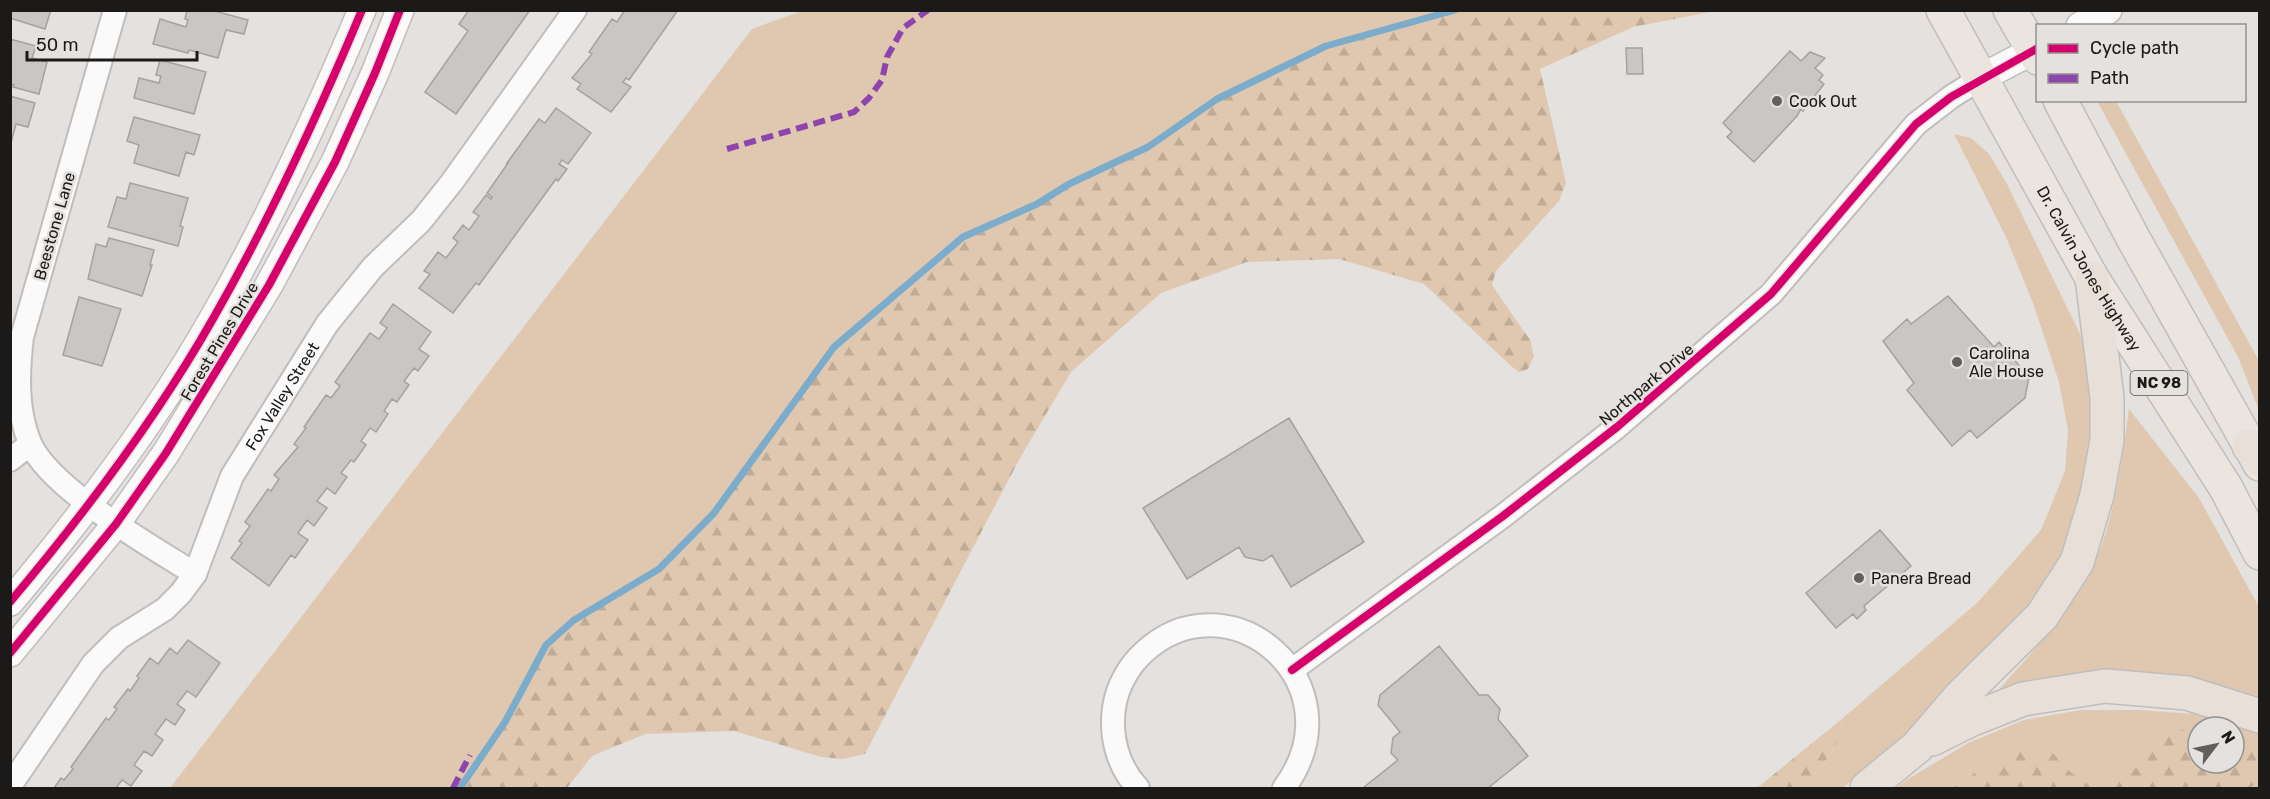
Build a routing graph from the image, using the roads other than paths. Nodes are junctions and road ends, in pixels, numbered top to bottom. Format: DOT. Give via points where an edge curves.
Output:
graph roads {
  1 [pos="115,10"];
  2 [pos="362,10"];
  3 [pos="400,10"];
  4 [pos="575,10"];
  5 [pos="1943,10"];
  6 [pos="2010,10"];
  7 [pos="2108,10"];
  8 [pos="2084,24"];
  9 [pos="2036,52"];
  10 [pos="1981,78"];
  11 [pos="2061,102"];
  12 [pos="2092,278"];
  13 [pos="30,444"];
  14 [pos="2256,457"];
  15 [pos="10,460"];
  16 [pos="88,503"];
  17 [pos="116,524"];
  18 [pos="2259,553"];
  19 [pos="195,573"];
  20 [pos="10,602"];
  21 [pos="10,653"];
  22 [pos="1292,670"];
  23 [pos="2259,716"];
  24 [pos="1917,747"];
  25 [pos="10,786"];
  26 [pos="1138,789"];
  27 [pos="1284,789"];
  28 [pos="1866,789"];
  1 -- 13 [label="street, Beestone Lane" via="22,338 21,410"];
  2 -- 16 [label="street, Forest Pines Drive" via="273,208 213,319 146,425"];
  3 -- 17 [label="street, Forest Pines Drive" via="335,162 269,285 166,453"];
  4 -- 19 [label="street, Fox Valley Street" via="452,182 327,324 232,476"];
  5 -- 10 [label="highway, Dr. Calvin Jones Highway / NC 98"];
  6 -- 9 [label="highway"];
  7 -- 8 [label="street"];
  9 -- 10 [label="street"];
  10 -- 12 [label="highway, Dr. Calvin Jones Highway / NC 98"];
  10 -- 22 [label="street, Northpark Drive" via="1916,124 1771,294 1671,381 1503,516"];
  11 -- 14 [label="highway, NC 98"];
  12 -- 18 [label="highway, Dr. Calvin Jones Highway / NC 98" via="2226,488"];
  12 -- 24 [label="highway" via="2107,397 2108,440 2077,562 2042,616 1960,697"];
  13 -- 15 [label="street"];
  13 -- 16 [label="street, Beestone Lane" via="52,473"];
  16 -- 17 [label="street, Beestone Lane"];
  16 -- 20 [label="street, Forest Pines Drive"];
  17 -- 19 [label="street, Beestone Lane"];
  17 -- 21 [label="street, Forest Pines Drive"];
  19 -- 25 [label="street, Fox Valley Street" via="165,609 119,638 93,664"];
  22 -- 26 [label="street" via="1256,637 1235,629 1192,627 1152,644 1124,677 1113,720 1120,762"];
  22 -- 27 [label="street" via="1306,706 1308,728 1305,749"];
  23 -- 24 [label="highway" via="2187,693 2105,686 2023,699"];
  24 -- 28 [label="highway"];
}
